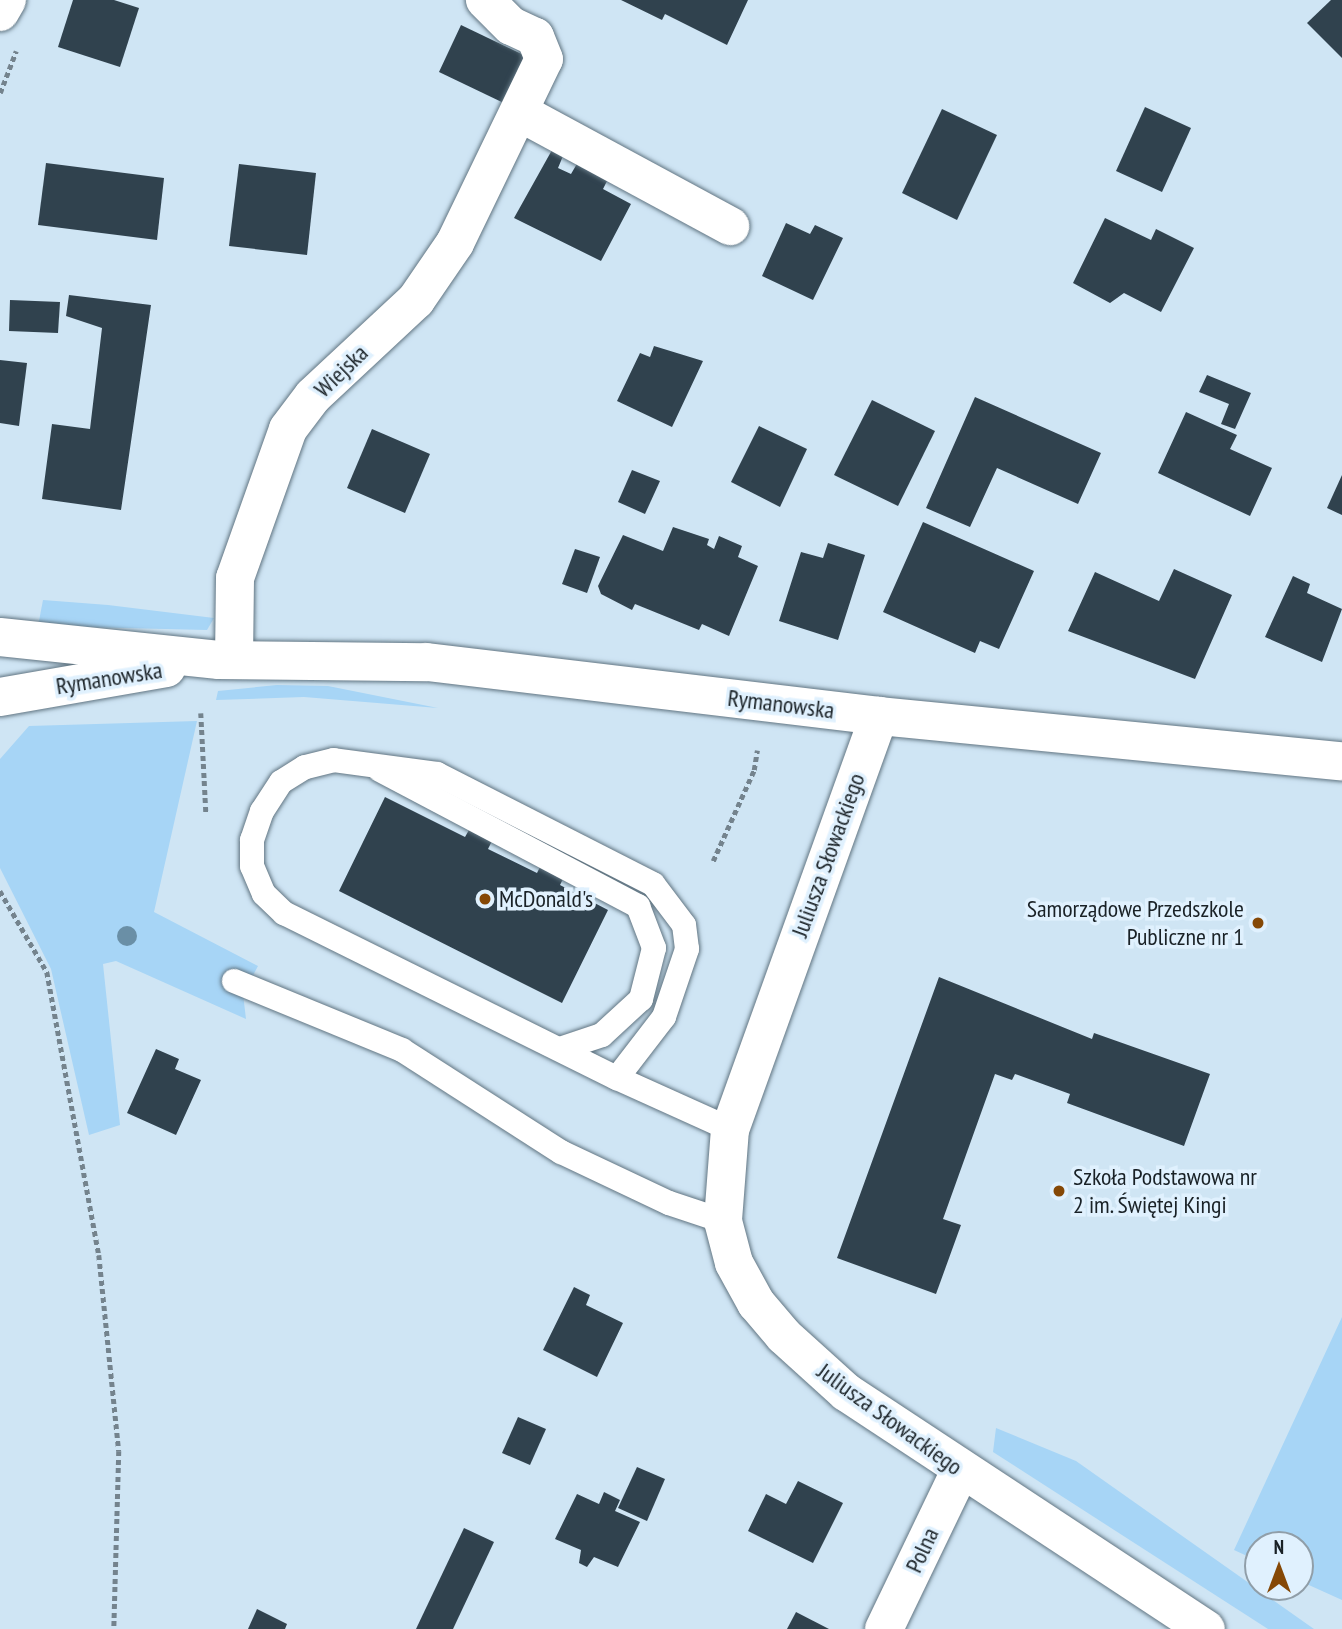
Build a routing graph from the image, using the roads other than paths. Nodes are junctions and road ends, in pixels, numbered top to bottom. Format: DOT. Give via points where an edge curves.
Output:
graph roads {
  1 [pos="7,0"];
  2 [pos="485,0"];
  3 [pos="0,12"];
  4 [pos="521,113"];
  5 [pos="730,226"];
  6 [pos="0,637"];
  7 [pos="226,660"];
  8 [pos="0,697"];
  9 [pos="879,716"];
  10 [pos="362,760"];
  11 [pos="1342,761"];
  12 [pos="234,981"];
  13 [pos="560,1049"];
  14 [pos="617,1078"];
  15 [pos="730,1129"];
  16 [pos="723,1221"];
  17 [pos="960,1471"];
  18 [pos="884,1629"];
  19 [pos="1206,1629"];
  1 -- 3 [label="street"];
  2 -- 4 [label="street, Wiejska" via="511,26 535,37 544,59"];
  4 -- 5 [label="street"];
  4 -- 7 [label="street, Wiejska" via="455,243 416,300 313,396 288,429 235,578"];
  6 -- 7 [label="street, Rymanowska"];
  7 -- 8 [label="street, Rymanowska"];
  7 -- 9 [label="street, Rymanowska" via="427,662"];
  9 -- 11 [label="street, Rymanowska"];
  9 -- 15 [label="street, Juliusza Słowackiego"];
  10 -- 13 [label="lane" via="638,906 654,948 641,999 602,1035"];
  10 -- 13 [label="lane" via="305,767 281,782 262,811 252,840 251,866 264,894 284,913"];
  10 -- 14 [label="lane" via="437,774 629,868 673,904 684,925 687,949 678,984 664,1017"];
  12 -- 16 [label="lane" via="402,1050 561,1153 669,1203"];
  13 -- 14 [label="lane"];
  14 -- 15 [label="lane"];
  15 -- 16 [label="street, Juliusza Słowackiego"];
  16 -- 17 [label="street, Juliusza Słowackiego" via="734,1263 756,1303 784,1336 846,1392"];
  17 -- 18 [label="street, Polna"];
  17 -- 19 [label="street, Juliusza Słowackiego"];
}
